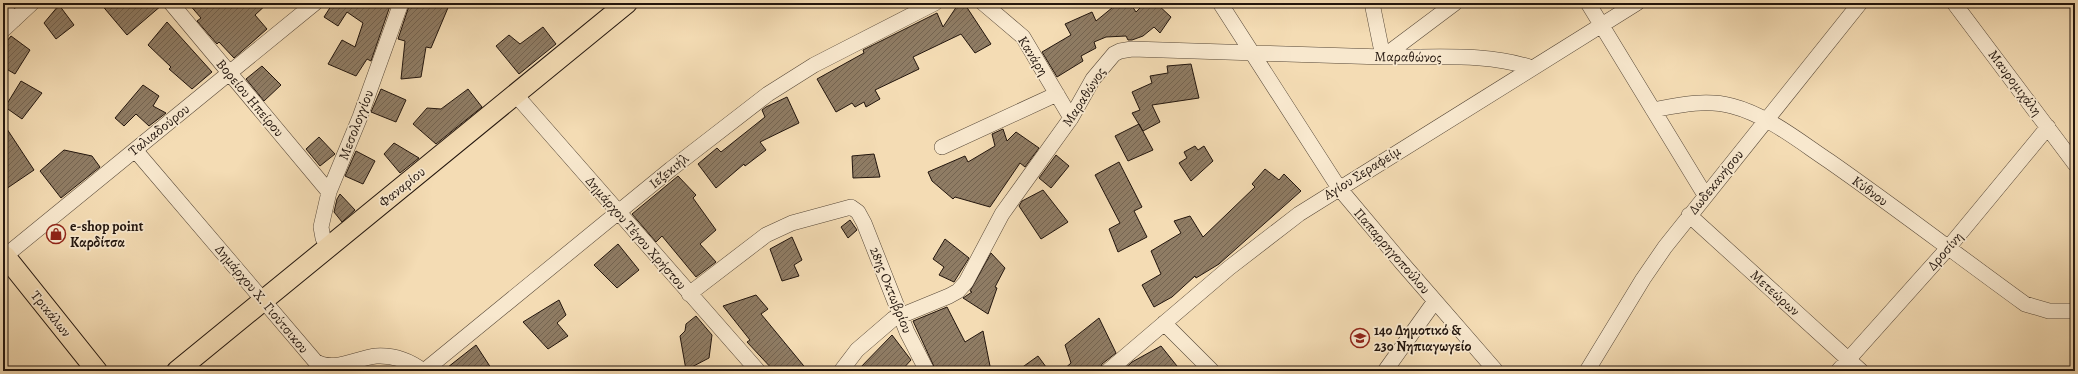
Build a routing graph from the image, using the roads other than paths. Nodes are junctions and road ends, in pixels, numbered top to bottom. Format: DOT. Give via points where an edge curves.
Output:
graph roads {
  1 [pos="32,3"];
  2 [pos="171,3"];
  3 [pos="316,3"];
  4 [pos="401,3"];
  5 [pos="935,3"];
  6 [pos="983,3"];
  7 [pos="1220,3"];
  8 [pos="1372,3"];
  9 [pos="1455,3"];
  10 [pos="1588,3"];
  11 [pos="1637,3"];
  12 [pos="1860,3"];
  13 [pos="1954,3"];
  14 [pos="618,6"];
  15 [pos="3,7"];
  16 [pos="14,20"];
  17 [pos="1602,25"];
  18 [pos="3,30"];
  19 [pos="1252,51"];
  20 [pos="1383,57"];
  21 [pos="1532,68"];
  22 [pos="229,74"];
  23 [pos="515,94"];
  24 [pos="1057,94"];
  25 [pos="1653,110"];
  26 [pos="1071,118"];
  27 [pos="1766,121"];
  28 [pos="2048,127"];
  29 [pos="942,147"];
  30 [pos="135,150"];
  31 [pos="2075,164"];
  32 [pos="1339,188"];
  33 [pos="329,192"];
  34 [pos="1706,195"];
  35 [pos="618,213"];
  36 [pos="1689,215"];
  37 [pos="329,247"];
  38 [pos="1948,248"];
  39 [pos="4,256"];
  40 [pos="689,294"];
  41 [pos="263,301"];
  42 [pos="1435,301"];
  43 [pos="2075,311"];
  44 [pos="900,315"];
  45 [pos="1164,323"];
  46 [pos="1848,360"];
  47 [pos="96,371"];
  48 [pos="177,371"];
  49 [pos="424,371"];
  50 [pos="758,371"];
  51 [pos="840,371"];
  52 [pos="927,371"];
  53 [pos="1108,371"];
  54 [pos="1212,371"];
  55 [pos="1385,371"];
  56 [pos="1496,371"];
  57 [pos="1588,371"];
  58 [pos="1838,371"];
  59 [pos="1862,371"];
  1 -- 16 [label="street"];
  2 -- 22 [label="street, Βορείου Ηπείρου"];
  3 -- 22 [label="street, Ταλιαδούρου"];
  4 -- 33 [label="street, Μεσολογγίου" via="360,117"];
  5 -- 35 [label="street, Ιεζεκιήλ" via="814,64 768,94"];
  6 -- 24 [label="street, Κανάρη" via="1023,37"];
  7 -- 19 [label="street, Παπαρρηγοπούλου"];
  8 -- 20 [label="street"];
  9 -- 20 [label="street"];
  10 -- 17 [label="street"];
  11 -- 17 [label="street, Αγίου Σεραφείμ"];
  12 -- 27 [label="street, Δωδεκανήσου"];
  13 -- 28 [label="street, Μαυρομιχάλη"];
  14 -- 23 [label="main road, Φαναρίου"];
  15 -- 16 [label="street"];
  16 -- 18 [label="street"];
  17 -- 21 [label="street, Αγίου Σεραφείμ"];
  17 -- 25 [label="street"];
  19 -- 20 [label="street, Μαραθώνος"];
  19 -- 26 [label="street, Μαραθώνος" via="1120,51 1109,59 1093,79"];
  19 -- 32 [label="street, Παπαρρηγοπούλου"];
  20 -- 21 [label="street, Μαραθώνος" via="1501,59"];
  21 -- 32 [label="street, Αγίου Σεραφείμ"];
  22 -- 30 [label="street, Ταλιαδούρου"];
  22 -- 33 [label="street, Βορείου Ηπείρου"];
  23 -- 35 [label="street, Δημάρχου Τέγου Χρήστου"];
  23 -- 37 [label="main road, Φαναρίου"];
  24 -- 26 [label="street, Κανάρη"];
  24 -- 29 [label="street"];
  25 -- 27 [label="street, Κύθνου" via="1698,103 1720,103 1741,109"];
  25 -- 34 [label="street"];
  26 -- 44 [label="street, Μαραθώνος" via="1002,214 966,282 958,292"];
  27 -- 34 [label="street, Δωδεκανήσου"];
  27 -- 38 [label="street, Κύθνου" via="1851,177"];
  28 -- 31 [label="street, Μαυρομιχάλη"];
  28 -- 38 [label="street, Δροσίνη"];
  30 -- 39 [label="street, Ταλιαδούρου"];
  30 -- 41 [label="street, Δημάρχου Χ. Γιούτσικου"];
  32 -- 42 [label="street, Παπαρρηγοπούλου"];
  32 -- 45 [label="street, Αγίου Σεραφείμ" via="1267,238"];
  33 -- 37 [label="street, Μεσολογγίου" via="321,221 321,232"];
  34 -- 36 [label="street, Δωδεκανήσου"];
  35 -- 40 [label="street, Δημάρχου Τέγου Χρήστου"];
  35 -- 49 [label="street, Ιεζεκιήλ"];
  36 -- 46 [label="street, Μετεώρων"];
  36 -- 57 [label="street, Δωδεκανήσου" via="1647,272"];
  37 -- 41 [label="main road, Φαναρίου"];
  38 -- 43 [label="street, Κύθνου" via="2025,304 2049,311"];
  38 -- 46 [label="street, Δροσίνη"];
  39 -- 47 [label="main road, Τρικάλων"];
  40 -- 44 [label="street, 28ης Οκτωβρίου" via="772,231 810,217 851,207 864,223"];
  40 -- 50 [label="street, Δημάρχου Τέγου Χρήστου"];
  41 -- 48 [label="main road, Φαναρίου"];
  41 -- 49 [label="street, Δημάρχου Χ. Γιούτσικου" via="319,364 333,365 384,356 405,361"];
  42 -- 55 [label="street"];
  42 -- 56 [label="street, Παπαρρηγοπούλου"];
  44 -- 51 [label="street, Μαραθώνος" via="868,338"];
  44 -- 52 [label="street, 28ης Οκτωβρίου"];
  45 -- 53 [label="street, Αγίου Σεραφείμ"];
  45 -- 54 [label="street"];
  46 -- 58 [label="street, Δροσίνη"];
  46 -- 59 [label="street, Μετεώρων"];
}
